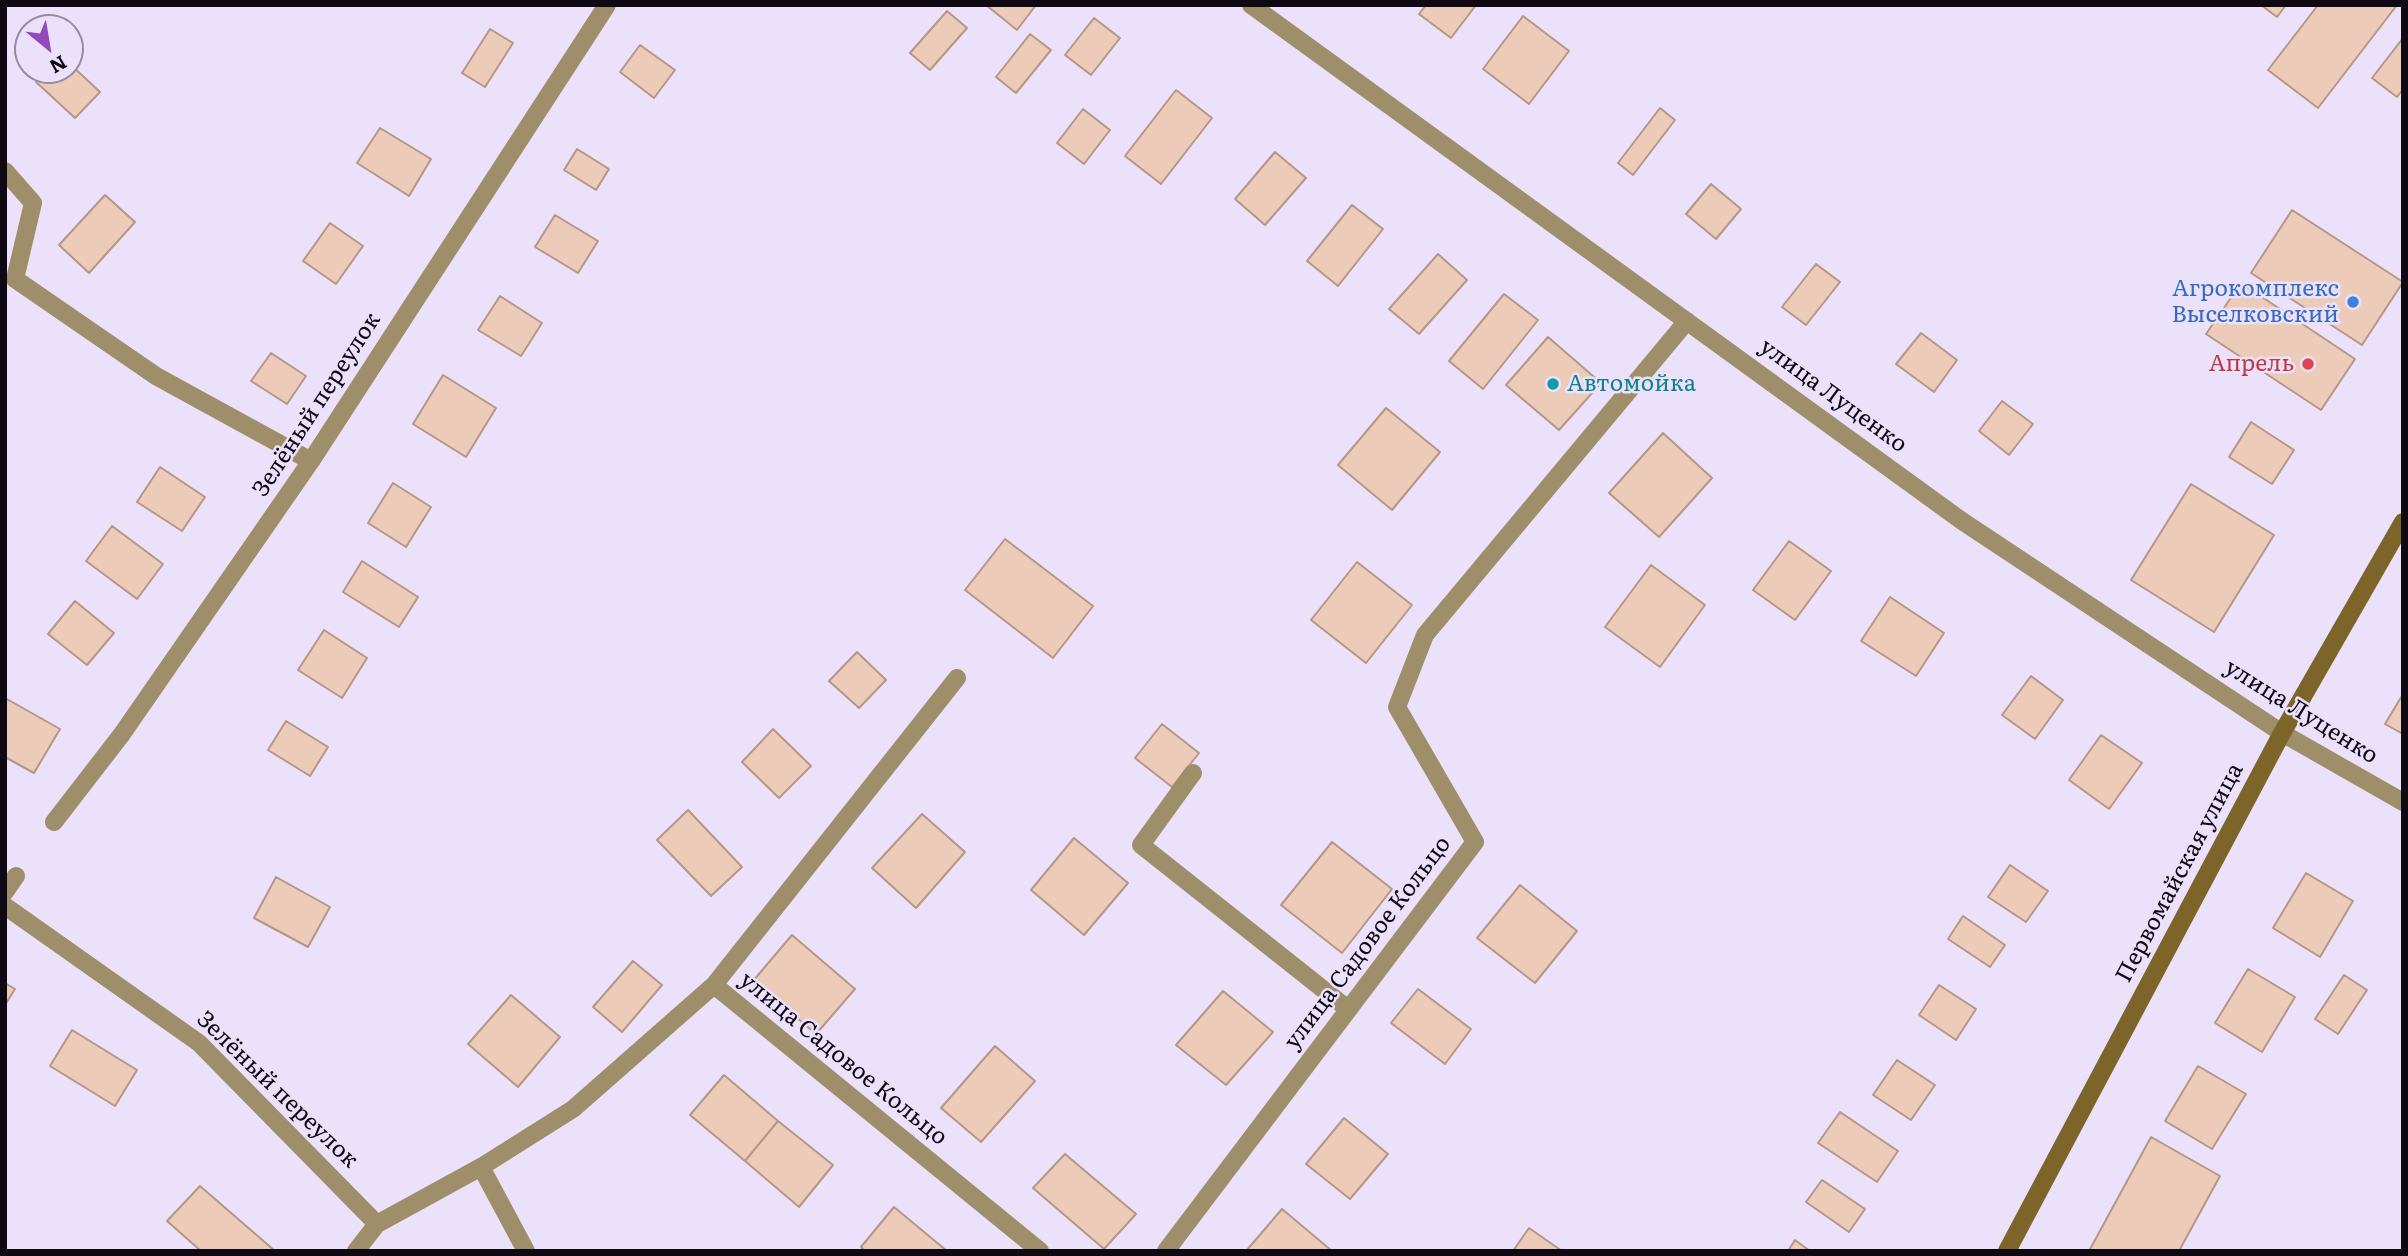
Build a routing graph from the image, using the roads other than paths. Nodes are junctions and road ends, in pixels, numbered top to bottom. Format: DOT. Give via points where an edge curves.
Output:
graph roads {
  1 [pos="607,5"];
  2 [pos="1251,5"];
  3 [pos="5,171"];
  4 [pos="1687,321"];
  5 [pos="311,461"];
  6 [pos="2403,522"];
  7 [pos="957,678"];
  8 [pos="2282,733"];
  9 [pos="1193,772"];
  10 [pos="2403,802"];
  11 [pos="54,822"];
  12 [pos="16,876"];
  13 [pos="5,892"];
  14 [pos="5,906"];
  15 [pos="714,985"];
  16 [pos="1348,1009"];
  17 [pos="481,1167"];
  18 [pos="377,1224"];
  19 [pos="355,1251"];
  20 [pos="526,1251"];
  21 [pos="1040,1251"];
  22 [pos="1166,1251"];
  23 [pos="2007,1251"];
  1 -- 5 [label="street, Зелёный переулок"];
  2 -- 4 [label="street, улица Луценко"];
  3 -- 5 [label="street" via="33,203 15,279 156,376"];
  4 -- 8 [label="street, улица Луценко" via="1962,520"];
  4 -- 16 [label="street, улица Садовое Кольцо" via="1425,635 1397,707 1475,842"];
  5 -- 11 [label="street, Зелёный переулок" via="122,734"];
  6 -- 8 [label="main road, Первомайская улица"];
  7 -- 15 [label="street, улица Садовое Кольцо"];
  8 -- 10 [label="street, улица Луценко"];
  8 -- 23 [label="main road, Первомайская улица"];
  9 -- 16 [label="street" via="1141,845"];
  12 -- 13 [label="street"];
  14 -- 18 [label="street, Зелёный переулок" via="199,1043"];
  15 -- 17 [label="street, улица Садовое Кольцо" via="573,1109"];
  15 -- 21 [label="street, улица Садовое Кольцо"];
  16 -- 22 [label="street, улица Садовое Кольцо"];
  17 -- 18 [label="street, улица Садовое Кольцо"];
  17 -- 20 [label="street"];
  18 -- 19 [label="street"];
}
